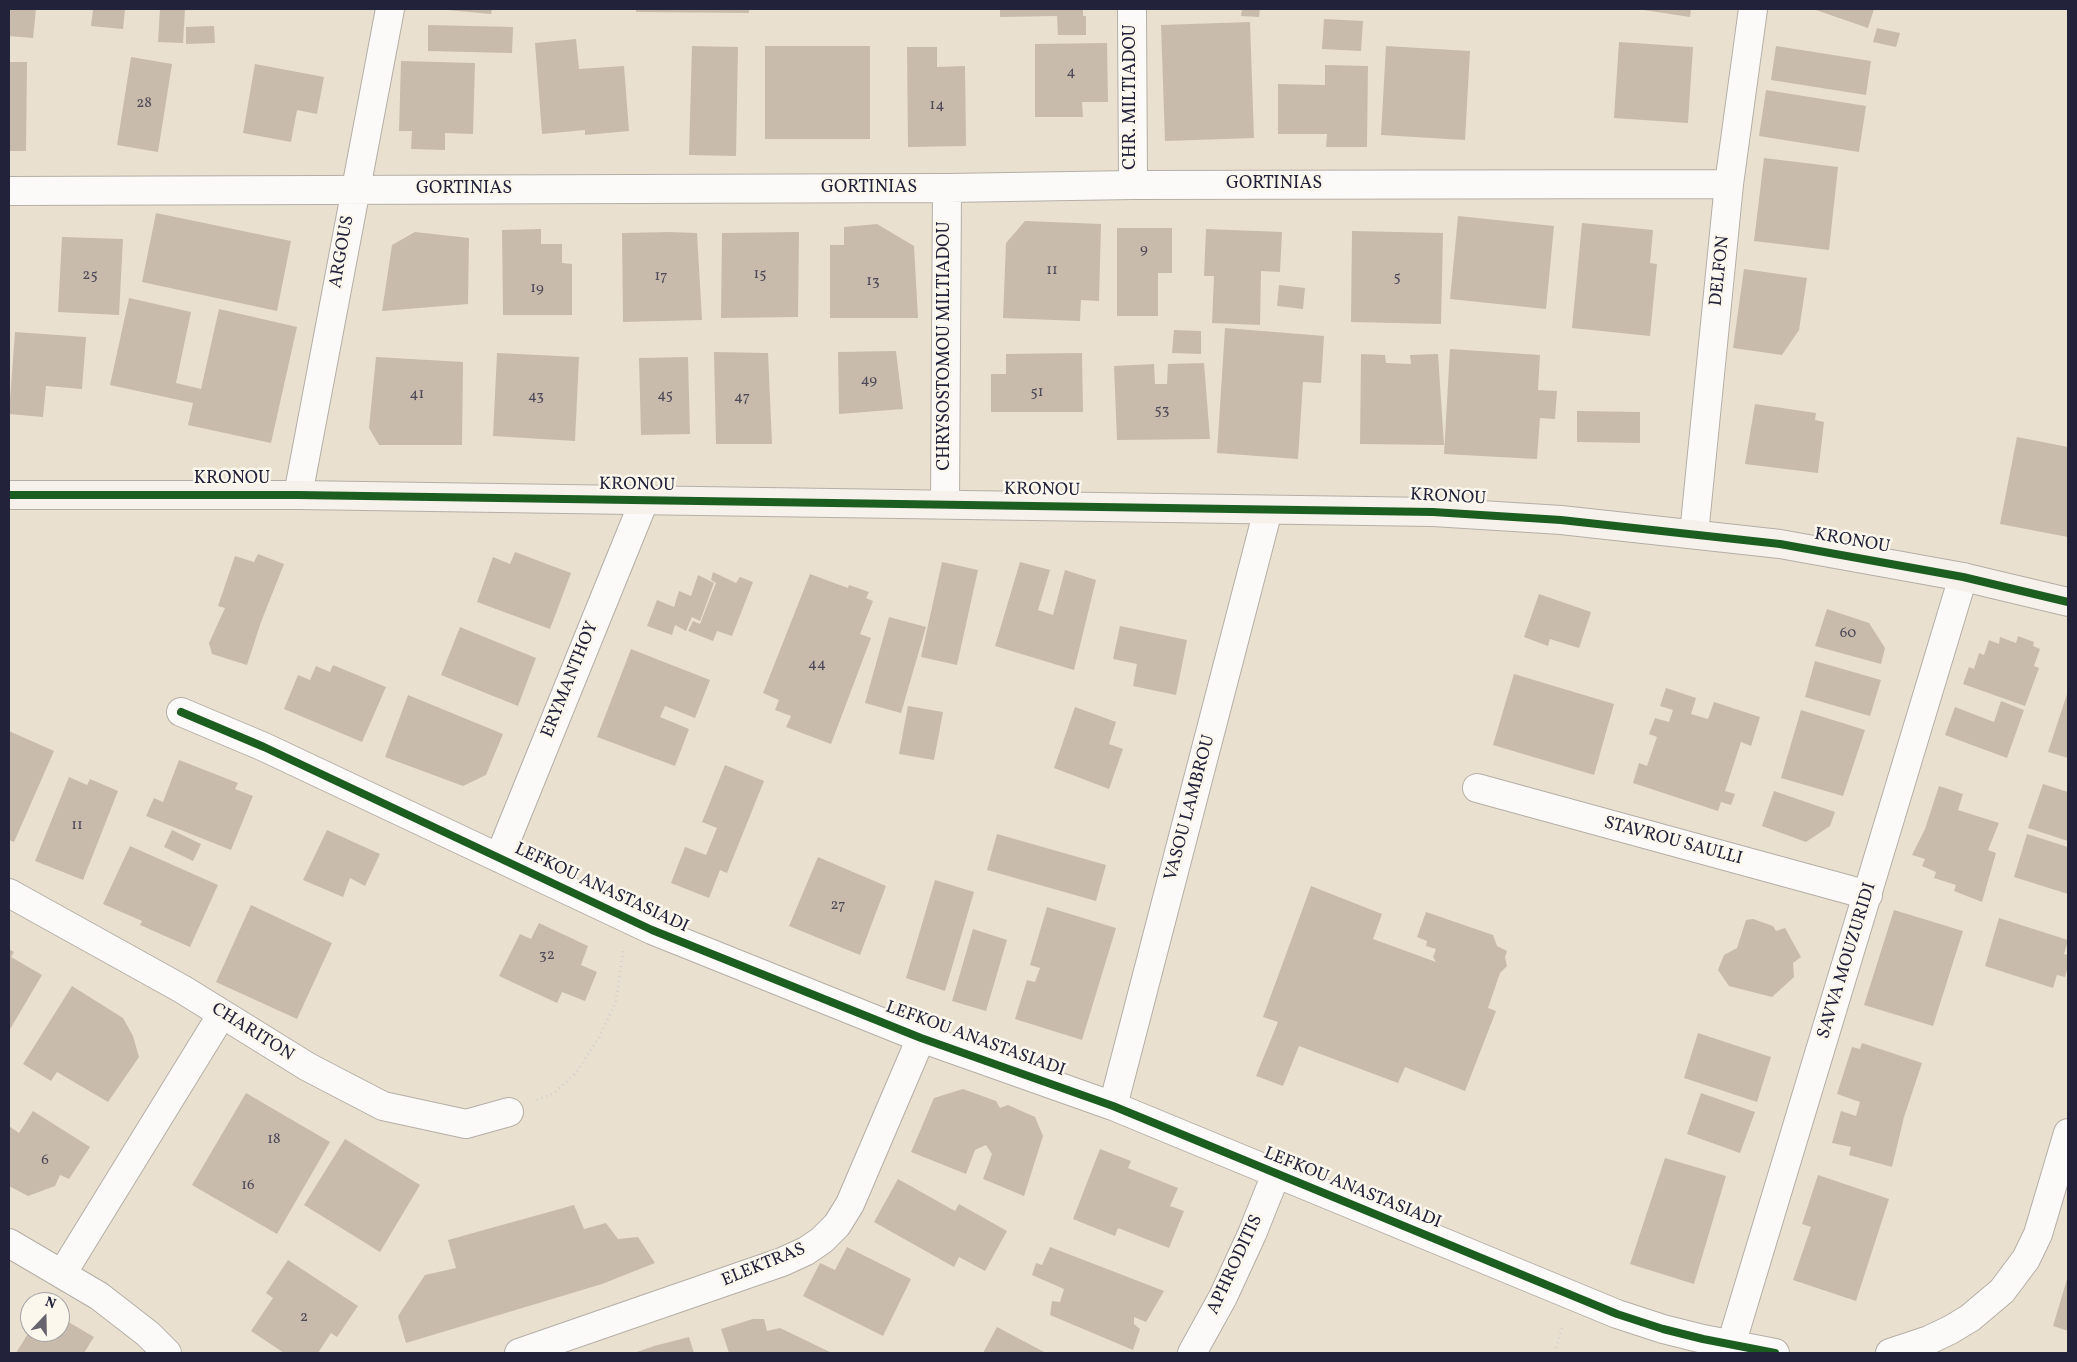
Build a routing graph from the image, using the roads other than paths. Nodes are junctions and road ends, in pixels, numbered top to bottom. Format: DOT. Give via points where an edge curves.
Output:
graph roads {
  1 [pos="390,9"];
  2 [pos="1132,9"];
  3 [pos="1753,9"];
  4 [pos="1729,184"];
  5 [pos="1133,185"];
  6 [pos="947,188"];
  7 [pos="354,190"];
  8 [pos="9,191"];
  9 [pos="9,495"];
  10 [pos="298,495"];
  11 [pos="644,501"];
  12 [pos="945,504"];
  13 [pos="1268,510"];
  14 [pos="1694,534"];
  15 [pos="1963,577"];
  16 [pos="2068,602"];
  17 [pos="181,712"];
  18 [pos="1477,788"];
  19 [pos="499,858"];
  20 [pos="9,893"];
  21 [pos="1868,895"];
  22 [pos="222,1014"];
  23 [pos="920,1038"];
  24 [pos="1113,1106"];
  25 [pos="509,1112"];
  26 [pos="2068,1134"];
  27 [pos="1276,1174"];
  28 [pos="9,1243"];
  29 [pos="62,1274"];
  30 [pos="1731,1345"];
  31 [pos="167,1353"];
  32 [pos="519,1353"];
  33 [pos="1192,1353"];
  34 [pos="1775,1353"];
  35 [pos="1890,1353"];
  1 -- 7 [label="street, ARGOUS"];
  2 -- 5 [label="street, CHR. MILTIADOU"];
  3 -- 4 [label="street, DELFON"];
  4 -- 5 [label="street, GORTINIAS"];
  4 -- 14 [label="street, DELFON"];
  5 -- 6 [label="street, GORTINIAS"];
  6 -- 7 [label="street, GORTINIAS"];
  6 -- 12 [label="street, CHRYSOSTOMOU MILTIADOU"];
  7 -- 8 [label="street, GORTINIAS"];
  7 -- 10 [label="street, ARGOUS"];
  9 -- 10 [label="street, KRONOU"];
  10 -- 11 [label="street, KRONOU"];
  11 -- 12 [label="street, KRONOU"];
  11 -- 19 [label="street, ERYMANTHOY"];
  12 -- 13 [label="street, KRONOU"];
  13 -- 14 [label="street, KRONOU" via="1433,512 1561,520"];
  13 -- 24 [label="street, VASOU LAMBROU"];
  14 -- 15 [label="street, KRONOU" via="1780,544"];
  15 -- 16 [label="street, KRONOU"];
  15 -- 21 [label="street, SAVVA MOUZURIDI"];
  17 -- 19 [label="street, LEFKOU ANASTASIADI" via="264,747"];
  18 -- 21 [label="street, STAVROU SAULLI"];
  19 -- 23 [label="street, LEFKOU ANASTASIADI" via="625,918"];
  20 -- 22 [label="street, CHARITON"];
  21 -- 30 [label="street, SAVVA MOUZURIDI"];
  22 -- 25 [label="street, CHARITON" via="308,1067 383,1106 466,1124"];
  22 -- 29 [label="street"];
  23 -- 24 [label="street, LEFKOU ANASTASIADI"];
  23 -- 32 [label="street, ELEKTRAS" via="854,1197 838,1225 822,1240 782,1262"];
  24 -- 27 [label="street, LEFKOU ANASTASIADI"];
  26 -- 35 [label="street" via="2038,1234 2026,1259 2002,1291 1950,1330 1905,1350"];
  27 -- 30 [label="street, LEFKOU ANASTASIADI" via="1617,1314 1663,1330"];
  27 -- 33 [label="street, APHRODITIS" via="1223,1297"];
  28 -- 29 [label="street"];
  29 -- 31 [label="street" via="99,1296"];
  30 -- 34 [label="street, LEFKOU ANASTASIADI"];
}
